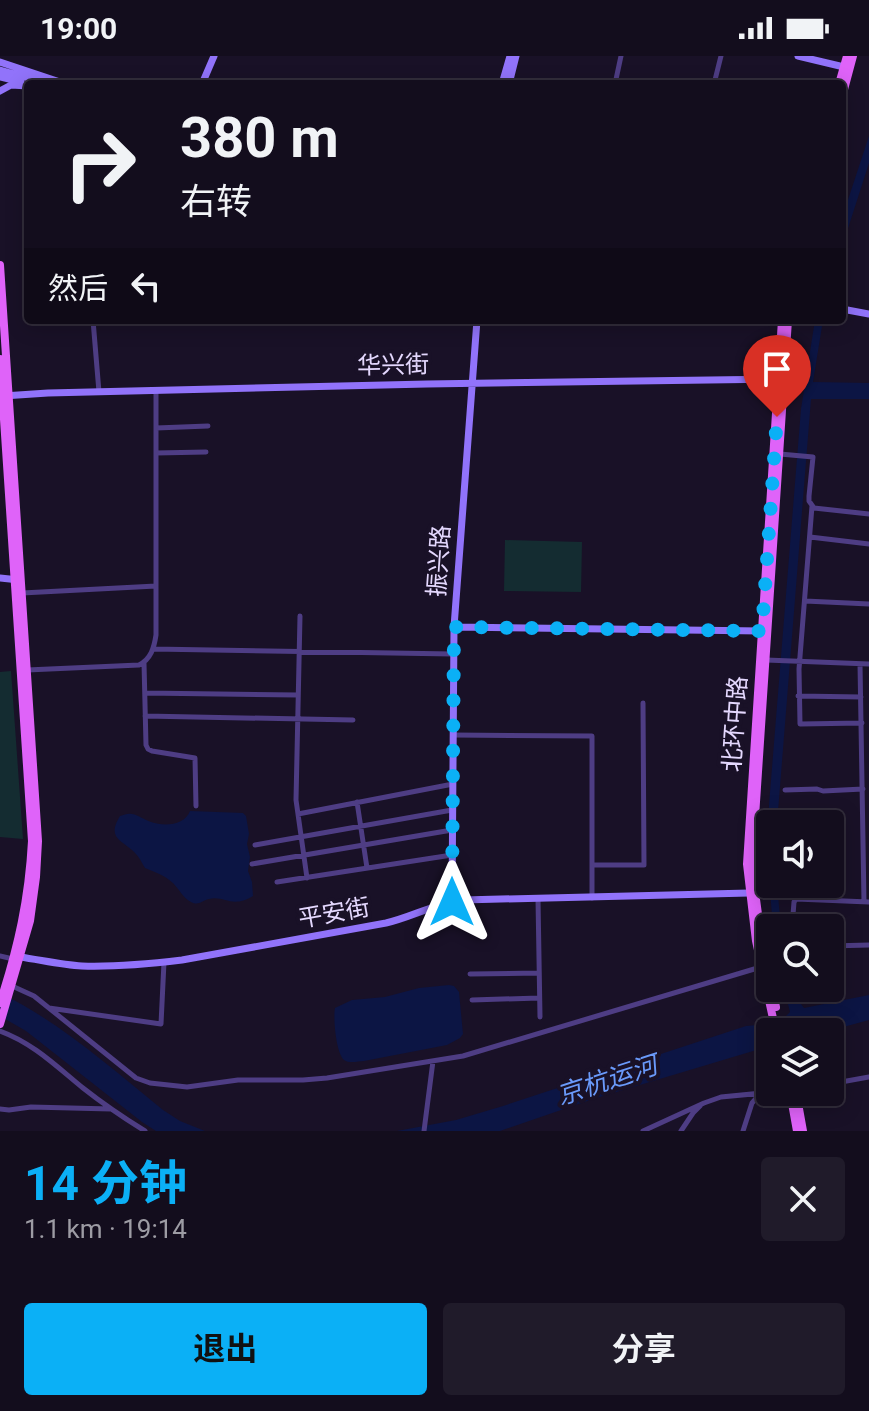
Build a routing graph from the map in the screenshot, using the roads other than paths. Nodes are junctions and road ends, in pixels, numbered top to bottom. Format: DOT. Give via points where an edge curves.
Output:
graph roads {
  1 [pos="214,56"];
  2 [pos="510,56"];
  3 [pos="516,56"];
  4 [pos="621,56"];
  5 [pos="721,56"];
  6 [pos="798,56"];
  7 [pos="847,56"];
  8 [pos="853,56"];
  9 [pos="0,62"];
  10 [pos="844,67"];
  11 [pos="0,70"];
  12 [pos="0,77"];
  13 [pos="36,80"];
  14 [pos="54,80"];
  15 [pos="204,80"];
  16 [pos="503,80"];
  17 [pos="510,80"];
  18 [pos="616,80"];
  19 [pos="715,80"];
  20 [pos="840,80"];
  21 [pos="846,82"];
  22 [pos="24,84"];
  23 [pos="24,85"];
  24 [pos="0,91"];
  25 [pos="0,265"];
  26 [pos="846,308"];
  27 [pos="869,314"];
  28 [pos="93,324"];
  29 [pos="477,324"];
  30 [pos="785,324"];
  31 [pos="0,359"];
  32 [pos="782,379"];
  33 [pos="473,383"];
  34 [pos="156,390"];
  35 [pos="99,392"];
  36 [pos="6,396"];
  37 [pos="208,426"];
  38 [pos="2,428"];
  39 [pos="156,428"];
  40 [pos="206,452"];
  41 [pos="156,453"];
  42 [pos="780,454"];
  43 [pos="812,506"];
  44 [pos="869,514"];
  45 [pos="810,537"];
  46 [pos="869,544"];
  47 [pos="0,578"];
  48 [pos="18,580"];
  49 [pos="156,586"];
  50 [pos="22,593"];
  51 [pos="805,601"];
  52 [pos="869,604"];
  53 [pos="300,616"];
  54 [pos="454,627"];
  55 [pos="762,631"];
  56 [pos="153,649"];
  57 [pos="299,651"];
  58 [pos="453,654"];
  59 [pos="766,659"];
  60 [pos="144,662"];
  61 [pos="800,662"];
  62 [pos="860,664"];
  63 [pos="869,664"];
  64 [pos="27,670"];
  65 [pos="145,693"];
  66 [pos="298,695"];
  67 [pos="798,696"];
  68 [pos="861,697"];
  69 [pos="643,703"];
  70 [pos="145,716"];
  71 [pos="297,718"];
  72 [pos="353,720"];
  73 [pos="862,723"];
  74 [pos="453,735"];
  75 [pos="866,747"];
  76 [pos="453,784"];
  77 [pos="863,789"];
  78 [pos="785,790"];
  79 [pos="357,802"];
  80 [pos="196,806"];
  81 [pos="452,810"];
  82 [pos="298,814"];
  83 [pos="360,826"];
  84 [pos="452,830"];
  85 [pos="301,837"];
  86 [pos="255,845"];
  87 [pos="364,845"];
  88 [pos="304,855"];
  89 [pos="452,855"];
  90 [pos="252,864"];
  91 [pos="592,865"];
  92 [pos="367,868"];
  93 [pos="307,878"];
  94 [pos="277,882"];
  95 [pos="749,893"];
  96 [pos="592,898"];
  97 [pos="538,899"];
  98 [pos="452,902"];
  99 [pos="867,902"];
  100 [pos="758,914"];
  101 [pos="793,914"];
  102 [pos="756,941"];
  103 [pos="869,945"];
  104 [pos="844,946"];
  105 [pos="0,956"];
  106 [pos="17,958"];
  107 [pos="164,962"];
  108 [pos="756,966"];
  109 [pos="539,973"];
  110 [pos="470,974"];
  111 [pos="8,989"];
  112 [pos="539,998"];
  113 [pos="472,1000"];
  114 [pos="773,1002"];
  115 [pos="774,1002"];
  116 [pos="0,1003"];
  117 [pos="48,1007"];
  118 [pos="775,1014"];
  119 [pos="540,1017"];
  120 [pos="776,1018"];
  121 [pos="1,1021"];
  122 [pos="0,1031"];
  123 [pos="433,1061"];
  124 [pos="869,1077"];
  125 [pos="844,1081"];
  126 [pos="756,1094"];
  127 [pos="756,1099"];
  128 [pos="704,1103"];
  129 [pos="794,1106"];
  130 [pos="797,1106"];
  131 [pos="0,1109"];
  132 [pos="112,1109"];
  133 [pos="145,1131"];
  134 [pos="424,1131"];
  135 [pos="643,1131"];
  136 [pos="681,1131"];
  137 [pos="743,1131"];
  138 [pos="800,1131"];
  1 -- 15 [label="street"];
  2 -- 16 [label="street"];
  3 -- 17 [label="street"];
  4 -- 18 [label="street"];
  5 -- 19 [label="street"];
  6 -- 10 [label="street"];
  7 -- 10 [label="main road"];
  8 -- 21 [label="main road"];
  9 -- 14 [label="street"];
  10 -- 20 [label="main road"];
  11 -- 13 [label="street"];
  12 -- 22 [label="street"];
  23 -- 24 [label="street"];
  25 -- 36 [label="main road"];
  26 -- 27 [label="street"];
  28 -- 35 [label="street"];
  29 -- 33 [label="street, 振兴路"];
  30 -- 32 [label="main road, 北环中路"];
  31 -- 36 [label="main road"];
  32 -- 33 [label="street, 华兴街"];
  32 -- 42 [label="main road, 北环中路"];
  32 -- 55 [label="main road, 北环中路"];
  33 -- 34 [label="street, 华兴街"];
  33 -- 54 [label="street, 振兴路"];
  34 -- 35 [label="street, 华兴街"];
  34 -- 39 [label="street"];
  35 -- 36 [label="street, 华兴街"];
  36 -- 38 [label="main road"];
  36 -- 48 [label="main road"];
  37 -- 39 [label="street"];
  38 -- 48 [label="main road"];
  39 -- 41 [label="street"];
  40 -- 41 [label="street"];
  41 -- 49 [label="street"];
  42 -- 43 [label="street" via="813,457"];
  42 -- 59 [label="main road, 北环中路"];
  43 -- 44 [label="street"];
  43 -- 45 [label="street"];
  45 -- 46 [label="street"];
  45 -- 51 [label="street"];
  47 -- 48 [label="street"];
  48 -- 50 [label="main road"];
  48 -- 106 [label="main road" via="32,841"];
  49 -- 50 [label="street"];
  49 -- 56 [label="street"];
  50 -- 64 [label="main road"];
  51 -- 52 [label="street"];
  51 -- 61 [label="street"];
  53 -- 57 [label="street"];
  54 -- 55 [label="street"];
  54 -- 58 [label="street, 振兴路"];
  55 -- 95 [label="main road, 北环中路" via="748,821"];
  56 -- 57 [label="street"];
  56 -- 60 [label="street"];
  57 -- 58 [label="street"];
  57 -- 66 [label="street"];
  58 -- 74 [label="street, 振兴路"];
  59 -- 61 [label="street"];
  59 -- 100 [label="main road, 北环中路" via="753,864"];
  60 -- 64 [label="street"];
  60 -- 65 [label="street"];
  61 -- 62 [label="street"];
  61 -- 67 [label="street"];
  62 -- 63 [label="street"];
  62 -- 68 [label="street"];
  64 -- 106 [label="main road" via="38,841 33,901"];
  65 -- 66 [label="street"];
  65 -- 70 [label="street"];
  66 -- 71 [label="street"];
  67 -- 68 [label="street"];
  67 -- 73 [label="street" via="800,724"];
  68 -- 73 [label="street"];
  69 -- 91 [label="street" via="644,865"];
  70 -- 71 [label="street"];
  70 -- 80 [label="street" via="148,749 195,758"];
  71 -- 72 [label="street"];
  71 -- 82 [label="street"];
  73 -- 75 [label="street"];
  74 -- 76 [label="street, 振兴路"];
  74 -- 91 [label="street" via="592,736"];
  75 -- 77 [label="street"];
  76 -- 79 [label="street"];
  76 -- 81 [label="street, 振兴路"];
  77 -- 78 [label="street"];
  77 -- 99 [label="street"];
  79 -- 82 [label="street"];
  79 -- 83 [label="street"];
  81 -- 83 [label="street"];
  81 -- 84 [label="street, 振兴路"];
  82 -- 85 [label="street"];
  83 -- 85 [label="street"];
  83 -- 87 [label="street"];
  84 -- 87 [label="street"];
  84 -- 89 [label="street, 振兴路"];
  85 -- 86 [label="street"];
  85 -- 88 [label="street"];
  87 -- 88 [label="street"];
  87 -- 92 [label="street"];
  88 -- 90 [label="street"];
  88 -- 93 [label="street"];
  89 -- 92 [label="street"];
  89 -- 98 [label="street, 振兴路"];
  91 -- 96 [label="street"];
  92 -- 93 [label="street"];
  93 -- 94 [label="street"];
  95 -- 96 [label="street, 平安街"];
  95 -- 102 [label="main road, 北环中路"];
  96 -- 97 [label="street, 平安街"];
  97 -- 98 [label="street, 平安街"];
  97 -- 109 [label="street"];
  98 -- 107 [label="street, 平安街" via="386,923"];
  99 -- 101 [label="street" via="796,899"];
  103 -- 104 [label="street"];
  105 -- 106 [label="street, 平安街"];
  106 -- 107 [label="street, 平安街" via="92,966"];
  106 -- 111 [label="main road"];
  107 -- 117 [label="street" via="161,1024"];
  108 -- 123 [label="street"];
  109 -- 110 [label="street"];
  109 -- 112 [label="street"];
  111 -- 116 [label="main road"];
  111 -- 117 [label="street" via="34,996"];
  111 -- 121 [label="main road"];
  112 -- 113 [label="street"];
  112 -- 119 [label="street"];
  114 -- 118 [label="main road, 北环中路"];
  115 -- 118 [label="main road, 北环中路"];
  117 -- 123 [label="street" via="136,1078 150,1083 187,1087 327,1078"];
  118 -- 120 [label="main road, 北环中路"];
  122 -- 132 [label="street" via="41,1052"];
  123 -- 134 [label="street"];
  124 -- 125 [label="street"];
  126 -- 128 [label="street"];
  127 -- 137 [label="street"];
  128 -- 135 [label="street"];
  128 -- 136 [label="street"];
  129 -- 138 [label="main road"];
  130 -- 138 [label="main road"];
  131 -- 132 [label="street"];
  132 -- 133 [label="street"];
}
